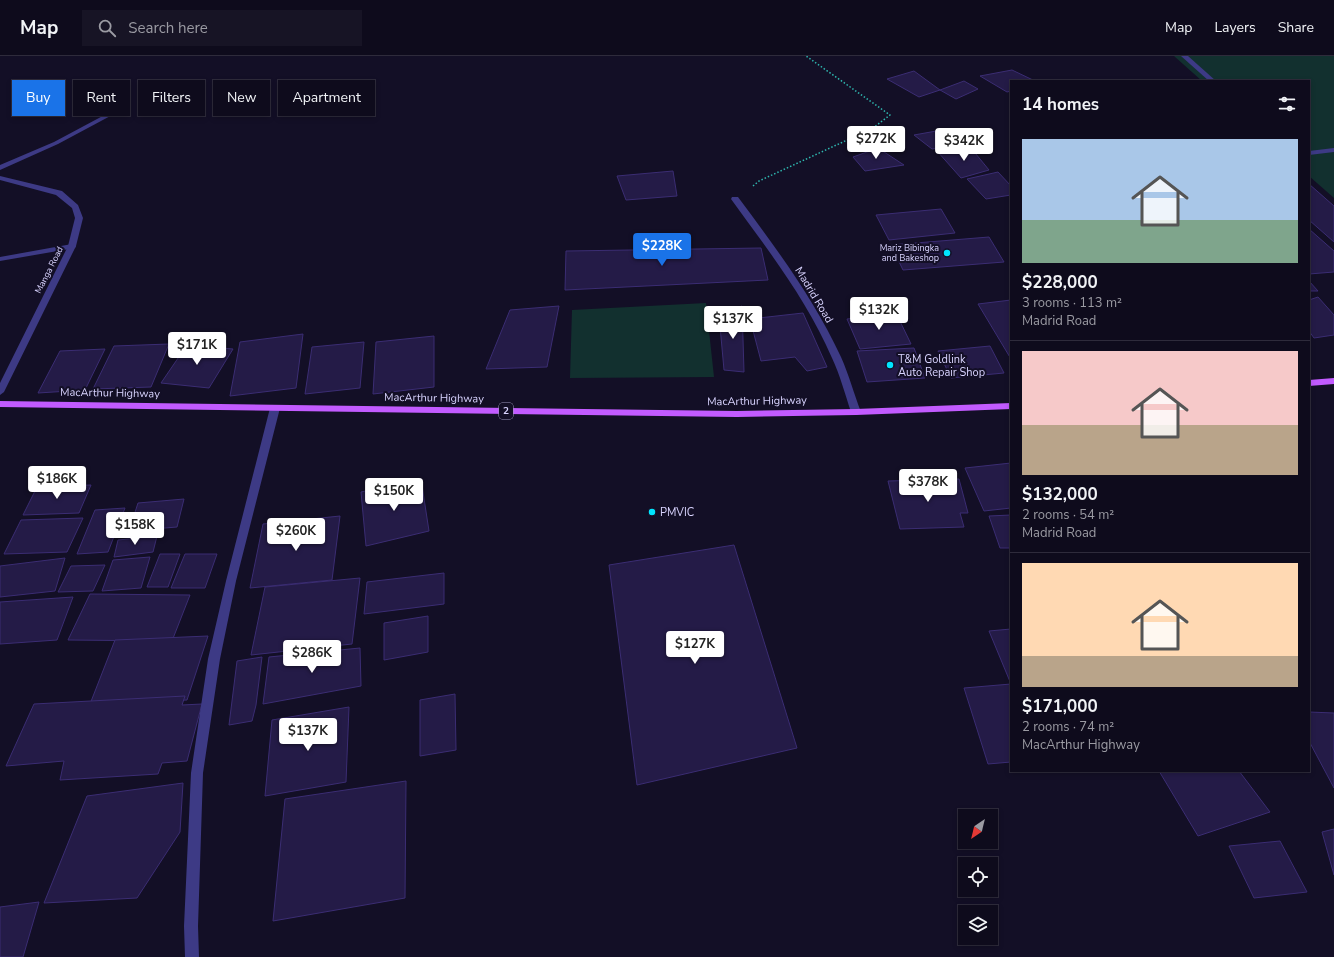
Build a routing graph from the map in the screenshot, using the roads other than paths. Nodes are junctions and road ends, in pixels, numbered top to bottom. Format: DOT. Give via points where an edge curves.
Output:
graph roads {
  1 [pos="1184,56"];
  2 [pos="1212,80"];
  3 [pos="106,116"];
  4 [pos="1334,150"];
  5 [pos="1310,153"];
  6 [pos="0,168"];
  7 [pos="0,178"];
  8 [pos="735,199"];
  9 [pos="72,246"];
  10 [pos="0,259"];
  11 [pos="1334,381"];
  12 [pos="1310,383"];
  13 [pos="0,392"];
  14 [pos="0,404"];
  15 [pos="1010,406"];
  16 [pos="275,408"];
  17 [pos="856,412"];
  18 [pos="192,957"];
  1 -- 2 [label="street"];
  3 -- 6 [label="street" via="56,143"];
  4 -- 5 [label="street"];
  7 -- 9 [label="street, Manga Road" via="59,193 69,200 75,207 78,218"];
  8 -- 17 [label="street, Madrid Road" via="766,240 808,304 837,358"];
  9 -- 10 [label="street"];
  9 -- 13 [label="street, Manga Road"];
  11 -- 12 [label="main road"];
  14 -- 16 [label="main road, MacArthur Highway / 2"];
  15 -- 17 [label="main road, MacArthur Highway / 2"];
  16 -- 17 [label="main road, MacArthur Highway / 2" via="737,414"];
  16 -- 18 [label="street" via="214,659 197,772"];
}
